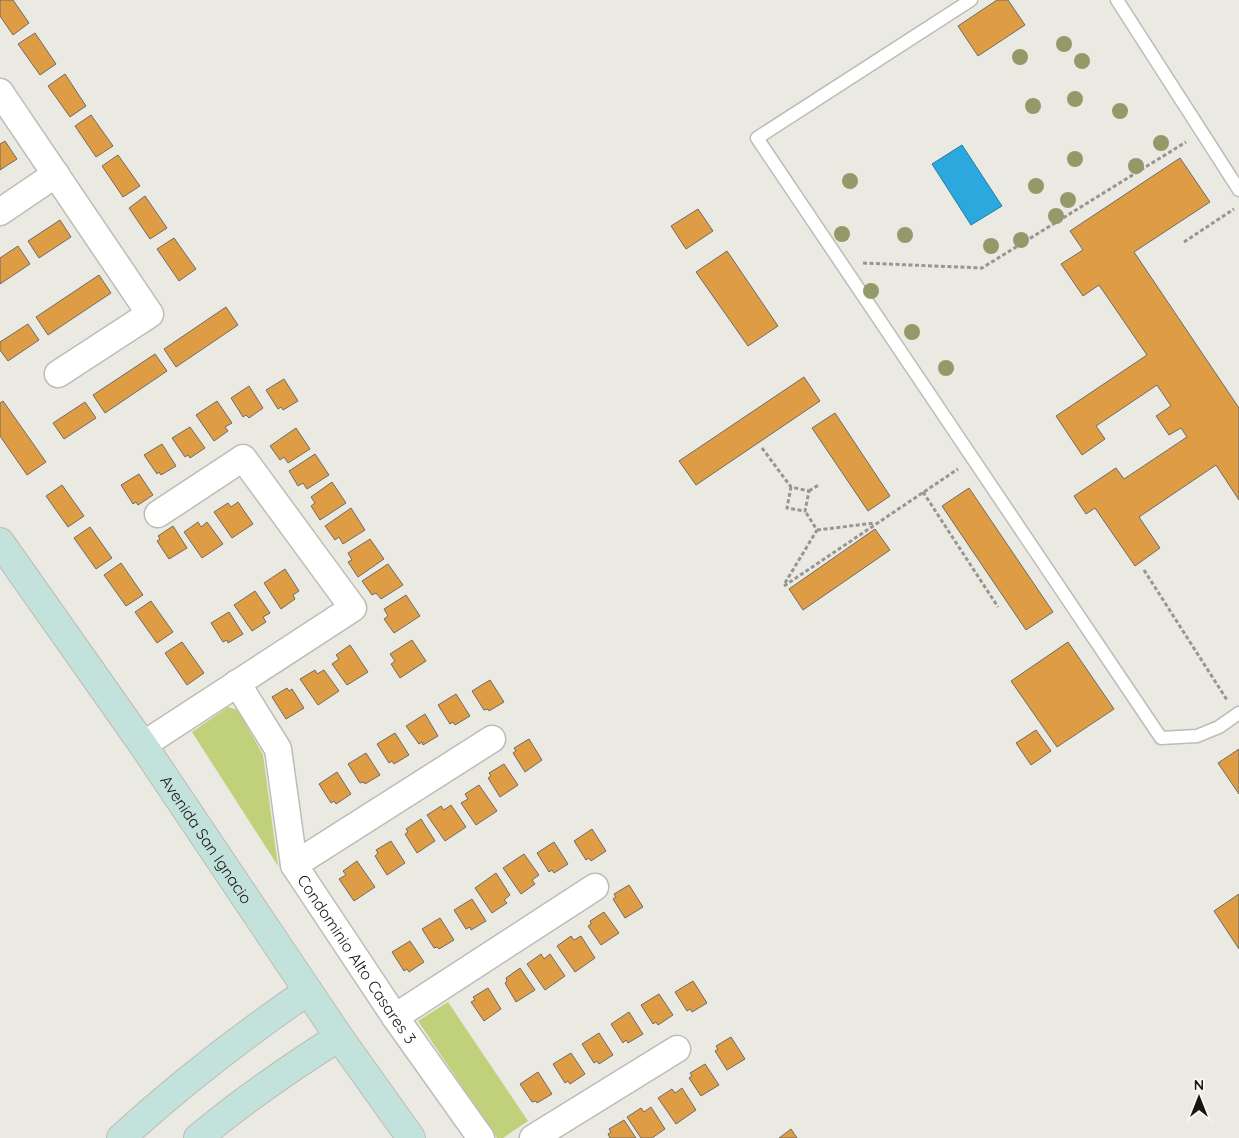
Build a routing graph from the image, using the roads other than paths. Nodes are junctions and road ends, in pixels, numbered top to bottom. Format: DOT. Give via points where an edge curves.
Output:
graph roads {
  1 [pos="971,0"];
  2 [pos="1117,0"];
  3 [pos="0,92"];
  4 [pos="56,174"];
  5 [pos="1239,190"];
  6 [pos="0,212"];
  7 [pos="58,374"];
  8 [pos="158,514"];
  9 [pos="0,542"];
  10 [pos="237,683"];
  11 [pos="1238,714"];
  12 [pos="492,739"];
  13 [pos="143,745"];
  14 [pos="294,865"];
  15 [pos="595,887"];
  16 [pos="308,991"];
  17 [pos="395,1017"];
  18 [pos="339,1037"];
  19 [pos="677,1049"];
  20 [pos="122,1138"];
  21 [pos="198,1138"];
  22 [pos="411,1138"];
  23 [pos="481,1138"];
  24 [pos="533,1138"];
  1 -- 11 [label="lane" via="757,138 1161,738 1197,736"];
  2 -- 5 [label="lane"];
  3 -- 4 [label="street"];
  4 -- 6 [label="street"];
  4 -- 7 [label="street" via="150,314"];
  8 -- 10 [label="street" via="243,458 353,608"];
  9 -- 13 [label="main road, Avenida San Ignacio"];
  10 -- 13 [label="street"];
  10 -- 14 [label="street, Condominio Alto Casares 3" via="278,749"];
  12 -- 14 [label="street"];
  13 -- 16 [label="main road, Avenida San Ignacio"];
  14 -- 17 [label="street, Condominio Alto Casares 3"];
  15 -- 17 [label="street"];
  16 -- 18 [label="main road, Avenida San Ignacio"];
  16 -- 20 [label="main road" via="200,1070"];
  17 -- 23 [label="street, Condominio Alto Casares 3"];
  18 -- 21 [label="main road" via="294,1065"];
  18 -- 22 [label="main road, Avenida San Ignacio"];
  19 -- 24 [label="street"];
}
